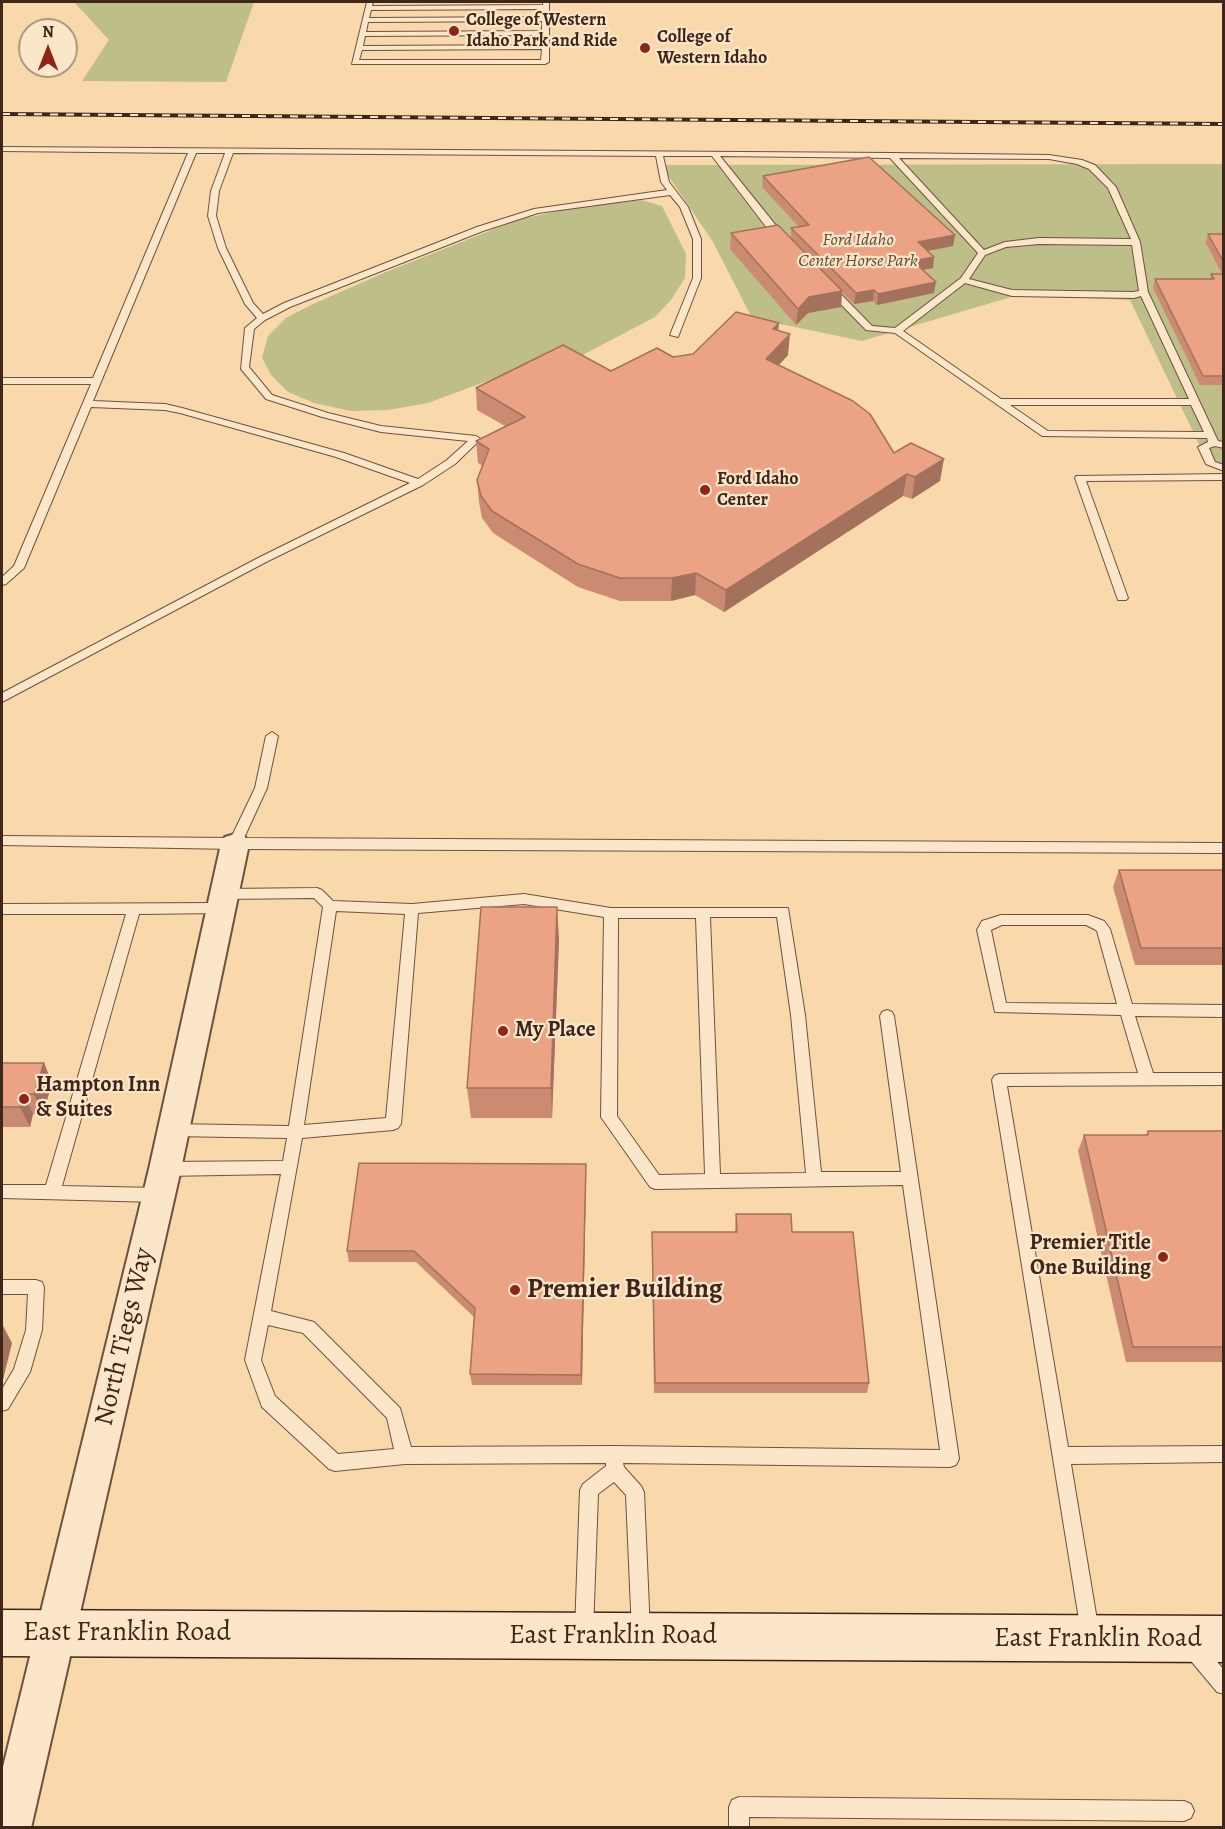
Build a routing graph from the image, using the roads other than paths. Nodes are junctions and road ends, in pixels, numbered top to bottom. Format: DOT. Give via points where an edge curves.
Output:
graph roads {
  1 [pos="546,4"];
  2 [pos="369,5"];
  3 [pos="546,19"];
  4 [pos="366,20"];
  5 [pos="546,33"];
  6 [pos="362,34"];
  7 [pos="546,47"];
  8 [pos="358,48"];
  9 [pos="2,149"];
  10 [pos="192,152"];
  11 [pos="229,152"];
  12 [pos="659,154"];
  13 [pos="714,154"];
  14 [pos="892,155"];
  15 [pos="673,192"];
  16 [pos="1136,242"];
  17 [pos="786,243"];
  18 [pos="982,252"];
  19 [pos="819,277"];
  20 [pos="964,280"];
  21 [pos="1144,291"];
  22 [pos="262,318"];
  23 [pos="897,331"];
  24 [pos="675,335"];
  25 [pos="2,381"];
  26 [pos="98,381"];
  27 [pos="999,402"];
  28 [pos="1194,402"];
  29 [pos="89,404"];
  30 [pos="1216,441"];
  31 [pos="1224,468"];
  32 [pos="1224,477"];
  33 [pos="419,483"];
  34 [pos="2,582"];
  35 [pos="1122,598"];
  36 [pos="2,698"];
  37 [pos="272,736"];
  38 [pos="2,841"];
  39 [pos="235,844"];
  40 [pos="1224,848"];
  41 [pos="224,901"];
  42 [pos="330,906"];
  43 [pos="2,909"];
  44 [pos="134,909"];
  45 [pos="412,909"];
  46 [pos="703,912"];
  47 [pos="611,914"];
  48 [pos="1126,1010"];
  49 [pos="1224,1011"];
  50 [pos="887,1016"];
  51 [pos="1147,1079"];
  52 [pos="1224,1079"];
  53 [pos="173,1130"];
  54 [pos="296,1132"];
  55 [pos="290,1167"];
  56 [pos="910,1178"];
  57 [pos="814,1179"];
  58 [pos="713,1180"];
  59 [pos="161,1182"];
  60 [pos="2,1192"];
  61 [pos="51,1192"];
  62 [pos="2,1287"];
  63 [pos="261,1316"];
  64 [pos="2,1403"];
  65 [pos="1224,1454"];
  66 [pos="405,1456"];
  67 [pos="1061,1456"];
  68 [pos="615,1462"];
  69 [pos="2,1633"];
  70 [pos="55,1633"];
  71 [pos="584,1636"];
  72 [pos="641,1636"];
  73 [pos="1091,1639"];
  74 [pos="1205,1639"];
  75 [pos="1224,1685"];
  76 [pos="1184,1811"];
  77 [pos="9,1827"];
  78 [pos="739,1827"];
  1 -- 2 [label="lane"];
  1 -- 3 [label="lane"];
  2 -- 4 [label="lane"];
  3 -- 4 [label="lane"];
  3 -- 5 [label="lane"];
  4 -- 6 [label="lane"];
  5 -- 6 [label="lane"];
  5 -- 7 [label="lane"];
  6 -- 8 [label="lane"];
  7 -- 8 [label="lane"];
  7 -- 8 [label="lane" via="545,62 355,62"];
  9 -- 10 [label="lane"];
  10 -- 11 [label="lane"];
  10 -- 26 [label="lane"];
  11 -- 12 [label="lane"];
  11 -- 22 [label="lane" via="215,191 212,216 222,248 249,304"];
  12 -- 13 [label="lane"];
  12 -- 15 [label="lane" via="665,182"];
  13 -- 14 [label="lane"];
  13 -- 17 [label="lane"];
  14 -- 16 [label="lane" via="1049,157 1080,162 1092,167 1112,187"];
  14 -- 18 [label="lane"];
  15 -- 22 [label="lane" via="577,204 480,229"];
  15 -- 24 [label="lane" via="697,239 697,279"];
  16 -- 18 [label="lane" via="1039,241"];
  16 -- 21 [label="lane"];
  18 -- 20 [label="lane"];
  19 -- 23 [label="lane" via="869,328"];
  20 -- 21 [label="lane" via="1012,293 1134,295"];
  20 -- 23 [label="lane"];
  21 -- 28 [label="lane"];
  22 -- 33 [label="lane" via="250,328 244,367 269,397 381,429 476,439"];
  23 -- 27 [label="lane"];
  25 -- 26 [label="lane"];
  26 -- 29 [label="lane"];
  27 -- 28 [label="lane"];
  27 -- 30 [label="lane" via="1046,434"];
  28 -- 30 [label="lane"];
  29 -- 33 [label="lane" via="165,406 340,455"];
  29 -- 34 [label="lane" via="19,568"];
  30 -- 31 [label="lane" via="1203,447 1211,464"];
  32 -- 35 [label="lane" via="1080,478"];
  33 -- 36 [label="lane" via="262,560"];
  37 -- 39 [label="lane" via="261,788"];
  38 -- 39 [label="lane"];
  39 -- 40 [label="lane"];
  39 -- 41 [label="street, North Tiegs Way"];
  41 -- 42 [label="lane" via="317,893"];
  41 -- 44 [label="lane"];
  41 -- 53 [label="street, North Tiegs Way"];
  42 -- 45 [label="lane"];
  42 -- 54 [label="lane"];
  43 -- 44 [label="lane"];
  44 -- 61 [label="lane"];
  45 -- 47 [label="lane" via="524,899"];
  45 -- 54 [label="lane" via="393,1124"];
  46 -- 47 [label="lane"];
  46 -- 57 [label="lane" via="783,912 798,1015"];
  46 -- 58 [label="lane"];
  47 -- 58 [label="lane" via="609,1117 655,1182"];
  48 -- 48 [label="lane" via="1099,925 1089,920 1001,920 984,930 1000,1008"];
  48 -- 49 [label="lane"];
  48 -- 51 [label="lane"];
  50 -- 56 [label="lane"];
  51 -- 52 [label="lane"];
  51 -- 67 [label="lane" via="999,1080"];
  53 -- 54 [label="lane"];
  53 -- 59 [label="street, North Tiegs Way"];
  54 -- 55 [label="lane"];
  55 -- 59 [label="lane"];
  55 -- 63 [label="lane"];
  56 -- 57 [label="lane"];
  56 -- 68 [label="lane" via="950,1459"];
  57 -- 58 [label="lane"];
  59 -- 61 [label="lane"];
  59 -- 70 [label="street, North Tiegs Way"];
  60 -- 61 [label="lane"];
  62 -- 64 [label="lane" via="36,1287 34,1330 22,1372"];
  63 -- 66 [label="lane" via="308,1328 394,1414"];
  63 -- 66 [label="lane" via="253,1360 268,1401 335,1463"];
  65 -- 67 [label="lane"];
  66 -- 68 [label="lane"];
  67 -- 73 [label="lane"];
  68 -- 71 [label="lane" via="589,1490"];
  68 -- 72 [label="lane" via="635,1492"];
  69 -- 70 [label="main road, East Franklin Road"];
  70 -- 71 [label="main road, East Franklin Road"];
  70 -- 77 [label="street, North Tiegs Way"];
  71 -- 72 [label="main road, East Franklin Road"];
  72 -- 73 [label="main road, East Franklin Road"];
  73 -- 74 [label="main road, East Franklin Road"];
  74 -- 75 [label="lane"];
  76 -- 78 [label="lane" via="739,1807"];
}
